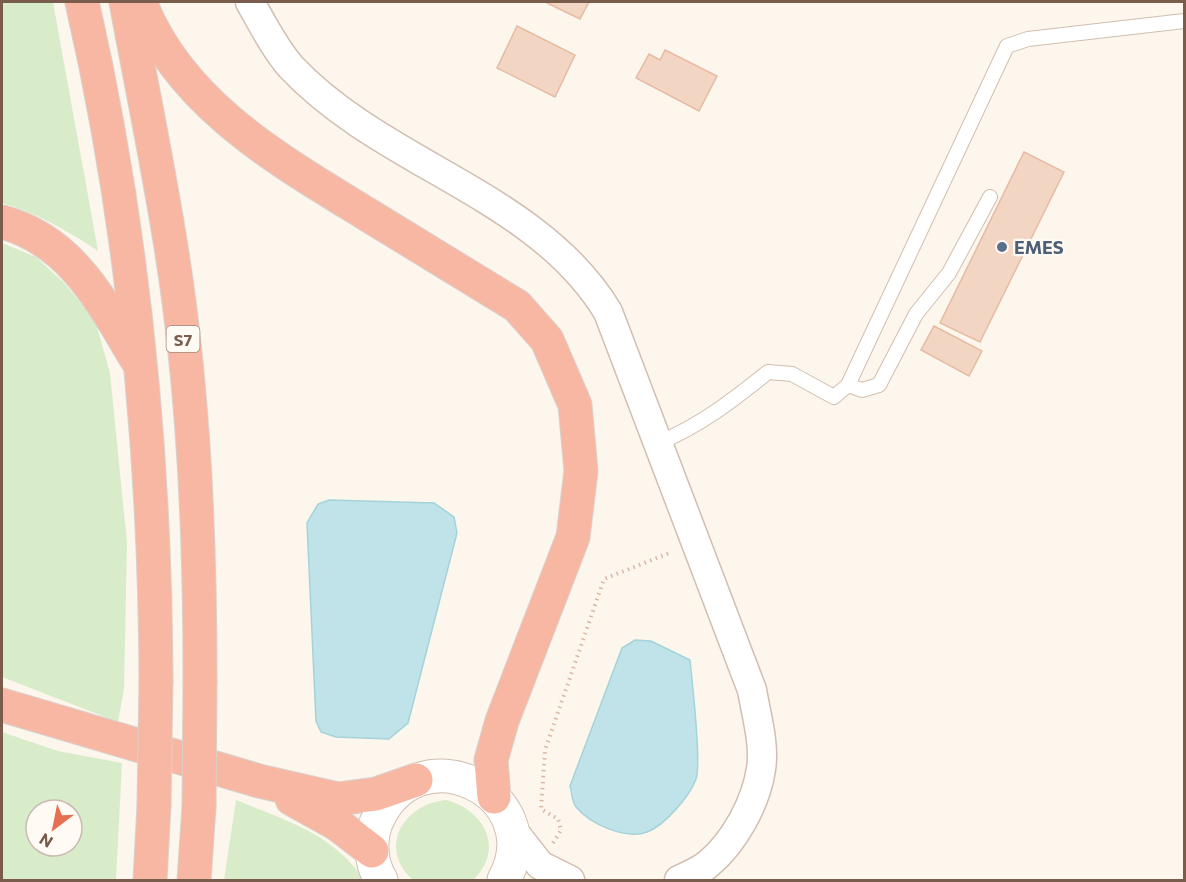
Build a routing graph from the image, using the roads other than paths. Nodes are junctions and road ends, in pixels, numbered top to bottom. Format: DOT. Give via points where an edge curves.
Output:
graph roads {
  1 [pos="82,2"];
  2 [pos="126,2"];
  3 [pos="140,2"];
  4 [pos="250,2"];
  5 [pos="1185,21"];
  6 [pos="990,197"];
  7 [pos="2,222"];
  8 [pos="142,370"];
  9 [pos="848,385"];
  10 [pos="658,443"];
  11 [pos="2,705"];
  12 [pos="416,780"];
  13 [pos="259,781"];
  14 [pos="494,796"];
  15 [pos="511,828"];
  16 [pos="378,872"];
  17 [pos="150,880"];
  18 [pos="194,880"];
  19 [pos="504,880"];
  20 [pos="570,880"];
  21 [pos="679,880"];
  1 -- 8 [label="highway, S7" via="135,297"];
  2 -- 18 [label="highway, S7, bridge" via="171,248 183,339 200,572 199,807"];
  3 -- 14 [label="highway" via="149,26 166,51 198,92 231,124 273,157 517,306 547,340 562,373 576,414 581,471 579,503 573,537 490,760"];
  4 -- 10 [label="street" via="291,66 354,122 513,218 564,255 608,312"];
  5 -- 9 [label="lane" via="1028,39 1007,46"];
  6 -- 9 [label="lane" via="949,273 916,314 879,385 862,390"];
  7 -- 8 [label="highway" via="25,228 74,265 97,294"];
  8 -- 17 [label="highway, S7, bridge" via="156,566"];
  9 -- 10 [label="lane" via="834,397 792,374 768,372 696,425"];
  10 -- 21 [label="street" via="752,690 762,768 749,808 734,836 707,865"];
  11 -- 13 [label="highway"];
  12 -- 13 [label="highway" via="376,794 338,798"];
  12 -- 14 [label="street" via="436,775 457,777"];
  12 -- 16 [label="street" via="397,792 382,809 374,829"];
  13 -- 16 [label="highway" via="337,824"];
  14 -- 15 [label="street"];
  15 -- 19 [label="street" via="513,849"];
  15 -- 20 [label="street" via="540,865"];
}
